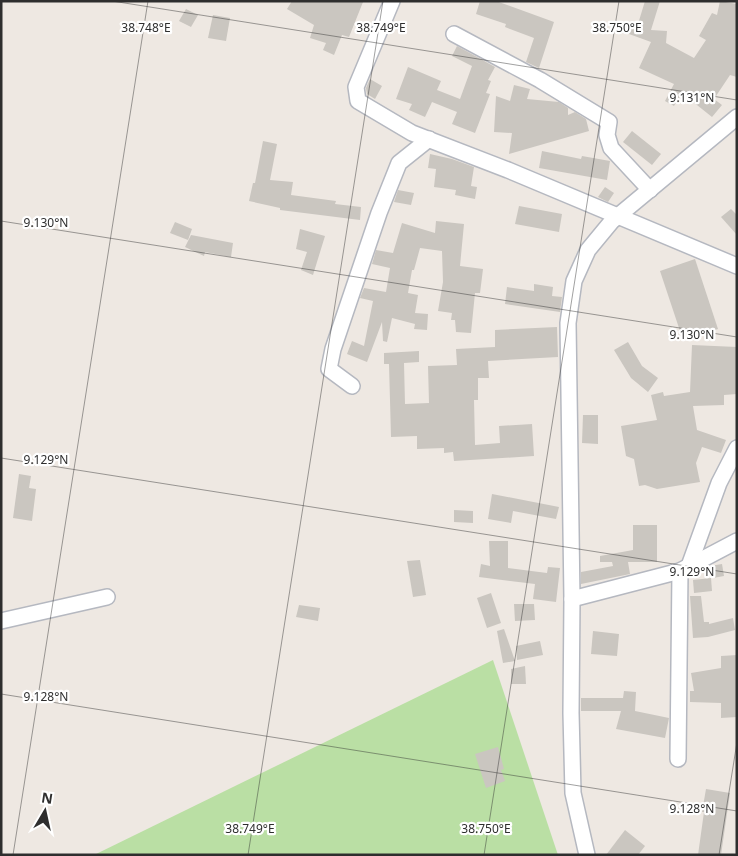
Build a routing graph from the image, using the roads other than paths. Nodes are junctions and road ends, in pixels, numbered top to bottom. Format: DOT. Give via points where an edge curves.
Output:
graph roads {
  1 [pos="392,1"];
  2 [pos="454,34"];
  3 [pos="737,117"];
  4 [pos="429,139"];
  5 [pos="650,190"];
  6 [pos="618,216"];
  7 [pos="737,266"];
  8 [pos="352,386"];
  9 [pos="737,448"];
  10 [pos="737,541"];
  11 [pos="685,568"];
  12 [pos="107,597"];
  13 [pos="572,599"];
  14 [pos="1,621"];
  15 [pos="678,759"];
  16 [pos="587,855"];
  1 -- 4 [label="street" via="356,87 358,101 412,133"];
  2 -- 5 [label="street" via="609,122 607,135 611,148"];
  3 -- 5 [label="street"];
  4 -- 6 [label="street"];
  4 -- 8 [label="street" via="399,163 333,349 329,369"];
  5 -- 6 [label="street"];
  6 -- 7 [label="street"];
  6 -- 13 [label="street" via="588,250 574,281 568,323"];
  9 -- 11 [label="street" via="719,483"];
  10 -- 11 [label="street"];
  11 -- 13 [label="street"];
  11 -- 15 [label="street"];
  12 -- 14 [label="street"];
  13 -- 16 [label="street" via="570,713 573,792"];
}
